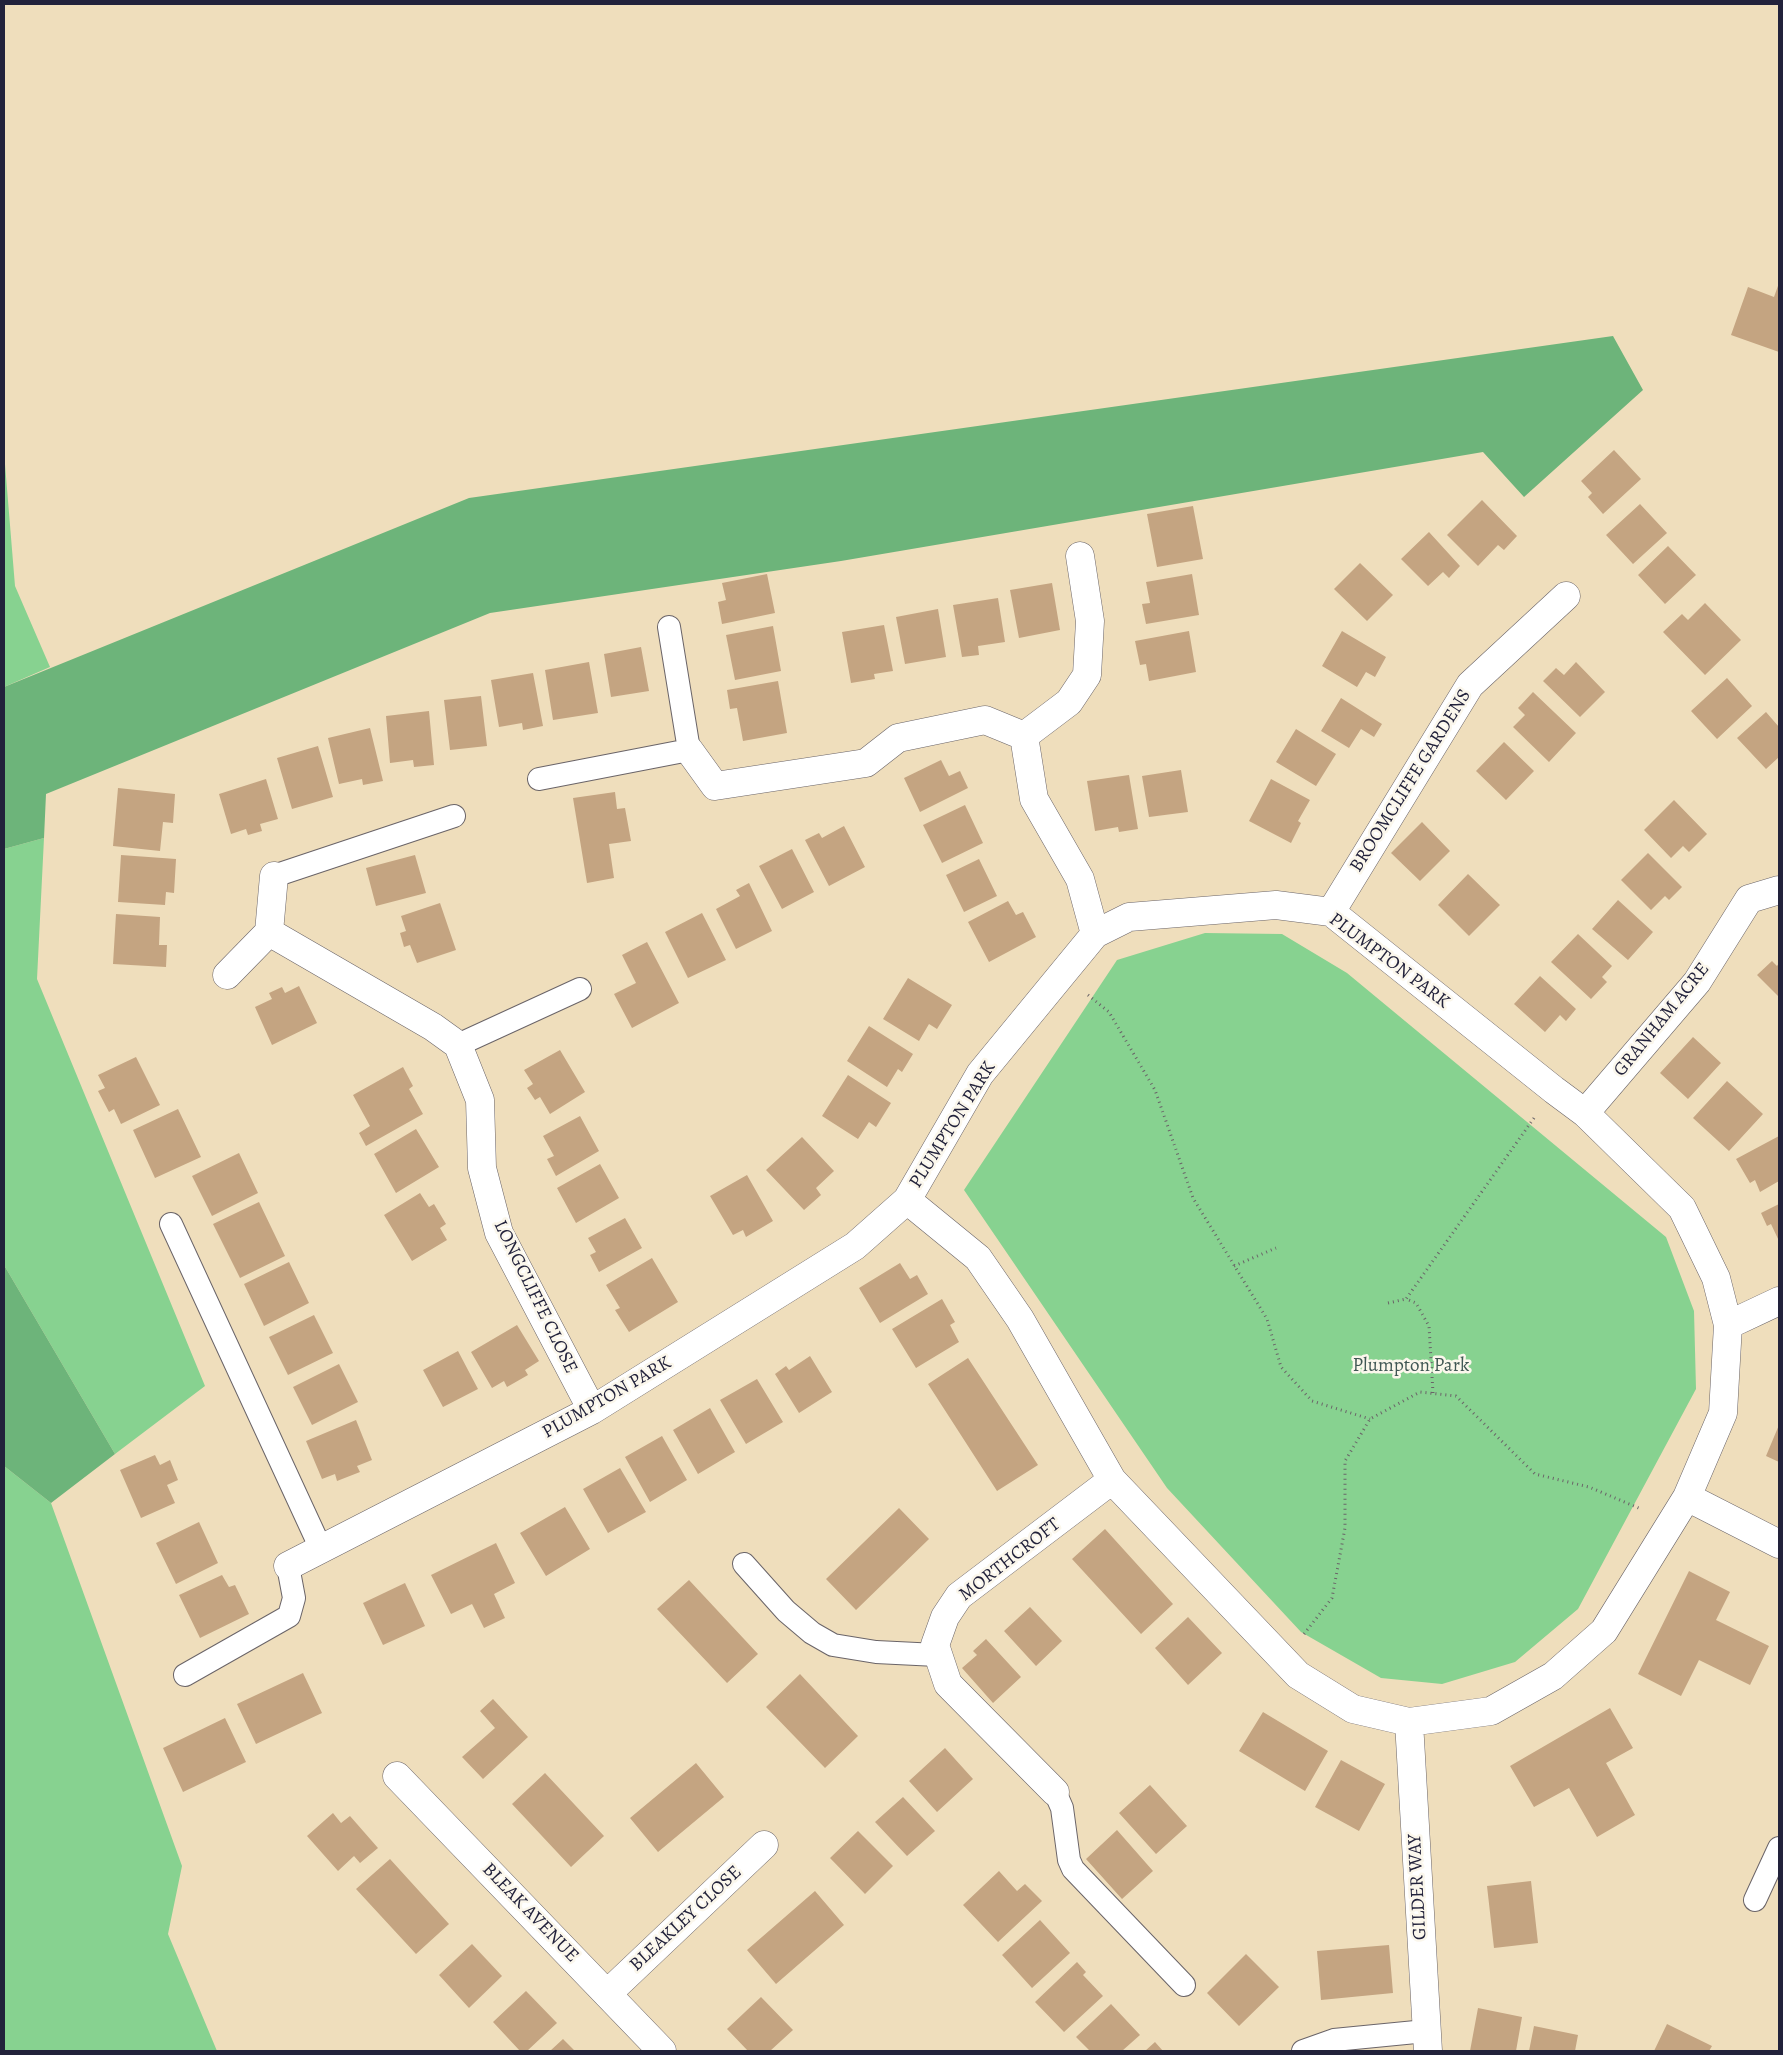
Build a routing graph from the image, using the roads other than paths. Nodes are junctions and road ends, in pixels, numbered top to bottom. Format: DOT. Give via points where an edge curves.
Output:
graph roads {
  1 [pos="1080,556"];
  2 [pos="1566,596"];
  3 [pos="669,627"];
  4 [pos="1024,736"];
  5 [pos="690,750"];
  6 [pos="540,779"];
  7 [pos="454,816"];
  8 [pos="274,876"];
  9 [pos="1779,890"];
  10 [pos="1331,912"];
  11 [pos="269,932"];
  12 [pos="1095,934"];
  13 [pos="227,975"];
  14 [pos="580,988"];
  15 [pos="458,1046"];
  16 [pos="1585,1112"];
  17 [pos="906,1200"];
  18 [pos="171,1224"];
  19 [pos="1779,1301"];
  20 [pos="1728,1325"];
  21 [pos="592,1410"];
  22 [pos="1112,1480"];
  23 [pos="1687,1497"];
  24 [pos="1779,1544"];
  25 [pos="321,1549"];
  26 [pos="744,1564"];
  27 [pos="288,1566"];
  28 [pos="937,1655"];
  29 [pos="185,1674"];
  30 [pos="1409,1722"];
  31 [pos="397,1776"];
  32 [pos="1055,1792"];
  33 [pos="764,1845"];
  34 [pos="1779,1848"];
  35 [pos="1755,1900"];
  36 [pos="1184,1985"];
  37 [pos="608,1993"];
  38 [pos="1427,2041"];
  39 [pos="662,2051"];
  40 [pos="1303,2051"];
  1 -- 4 [label="street" via="1090,621 1087,675 1069,702"];
  2 -- 10 [label="street, BROOMCLIFFE GARDENS" via="1470,685"];
  3 -- 5 [label="lane"];
  4 -- 5 [label="street" via="985,720 898,738 866,763 715,786"];
  4 -- 12 [label="street" via="1034,799 1080,879"];
  5 -- 6 [label="lane"];
  7 -- 8 [label="lane"];
  8 -- 11 [label="street"];
  9 -- 16 [label="street, GRANHAM ACRE" via="1750,899 1697,982"];
  10 -- 12 [label="street, PLUMPTON PARK" via="1276,906 1212,909 1129,917"];
  10 -- 16 [label="street, PLUMPTON PARK"];
  11 -- 13 [label="street"];
  11 -- 15 [label="street, LONGCLIFFE CLOSE" via="434,1026"];
  12 -- 17 [label="street, PLUMPTON PARK" via="980,1074"];
  14 -- 15 [label="lane"];
  15 -- 21 [label="street, LONGCLIFFE CLOSE" via="480,1100 482,1168 499,1233"];
  16 -- 20 [label="street, PLUMPTON PARK" via="1682,1208 1716,1278"];
  17 -- 21 [label="street, PLUMPTON PARK" via="855,1246"];
  17 -- 22 [label="street, PLUMPTON PARK" via="978,1258 1020,1320"];
  18 -- 25 [label="lane"];
  19 -- 20 [label="street"];
  20 -- 23 [label="street, PLUMPTON PARK" via="1723,1413"];
  21 -- 25 [label="street, PLUMPTON PARK"];
  22 -- 28 [label="street, MORTHCROFT" via="959,1596 945,1617 935,1645"];
  22 -- 30 [label="street, PLUMPTON PARK" via="1298,1675 1353,1709"];
  23 -- 24 [label="street"];
  23 -- 30 [label="street, PLUMPTON PARK" via="1604,1631 1554,1676 1492,1711"];
  25 -- 27 [label="street, PLUMPTON PARK"];
  26 -- 28 [label="lane" via="786,1611 822,1640 876,1652"];
  27 -- 29 [label="lane" via="294,1598 289,1616"];
  28 -- 32 [label="street, MORTHCROFT" via="948,1684"];
  30 -- 38 [label="street, GILDER WAY"];
  31 -- 37 [label="street, BLEAK AVENUE"];
  32 -- 36 [label="lane" via="1062,1808 1073,1869"];
  33 -- 37 [label="street, BLEAKLEY CLOSE"];
  34 -- 35 [label="lane"];
  37 -- 39 [label="street, BLEAK AVENUE"];
  38 -- 40 [label="lane" via="1334,2040"];
}
